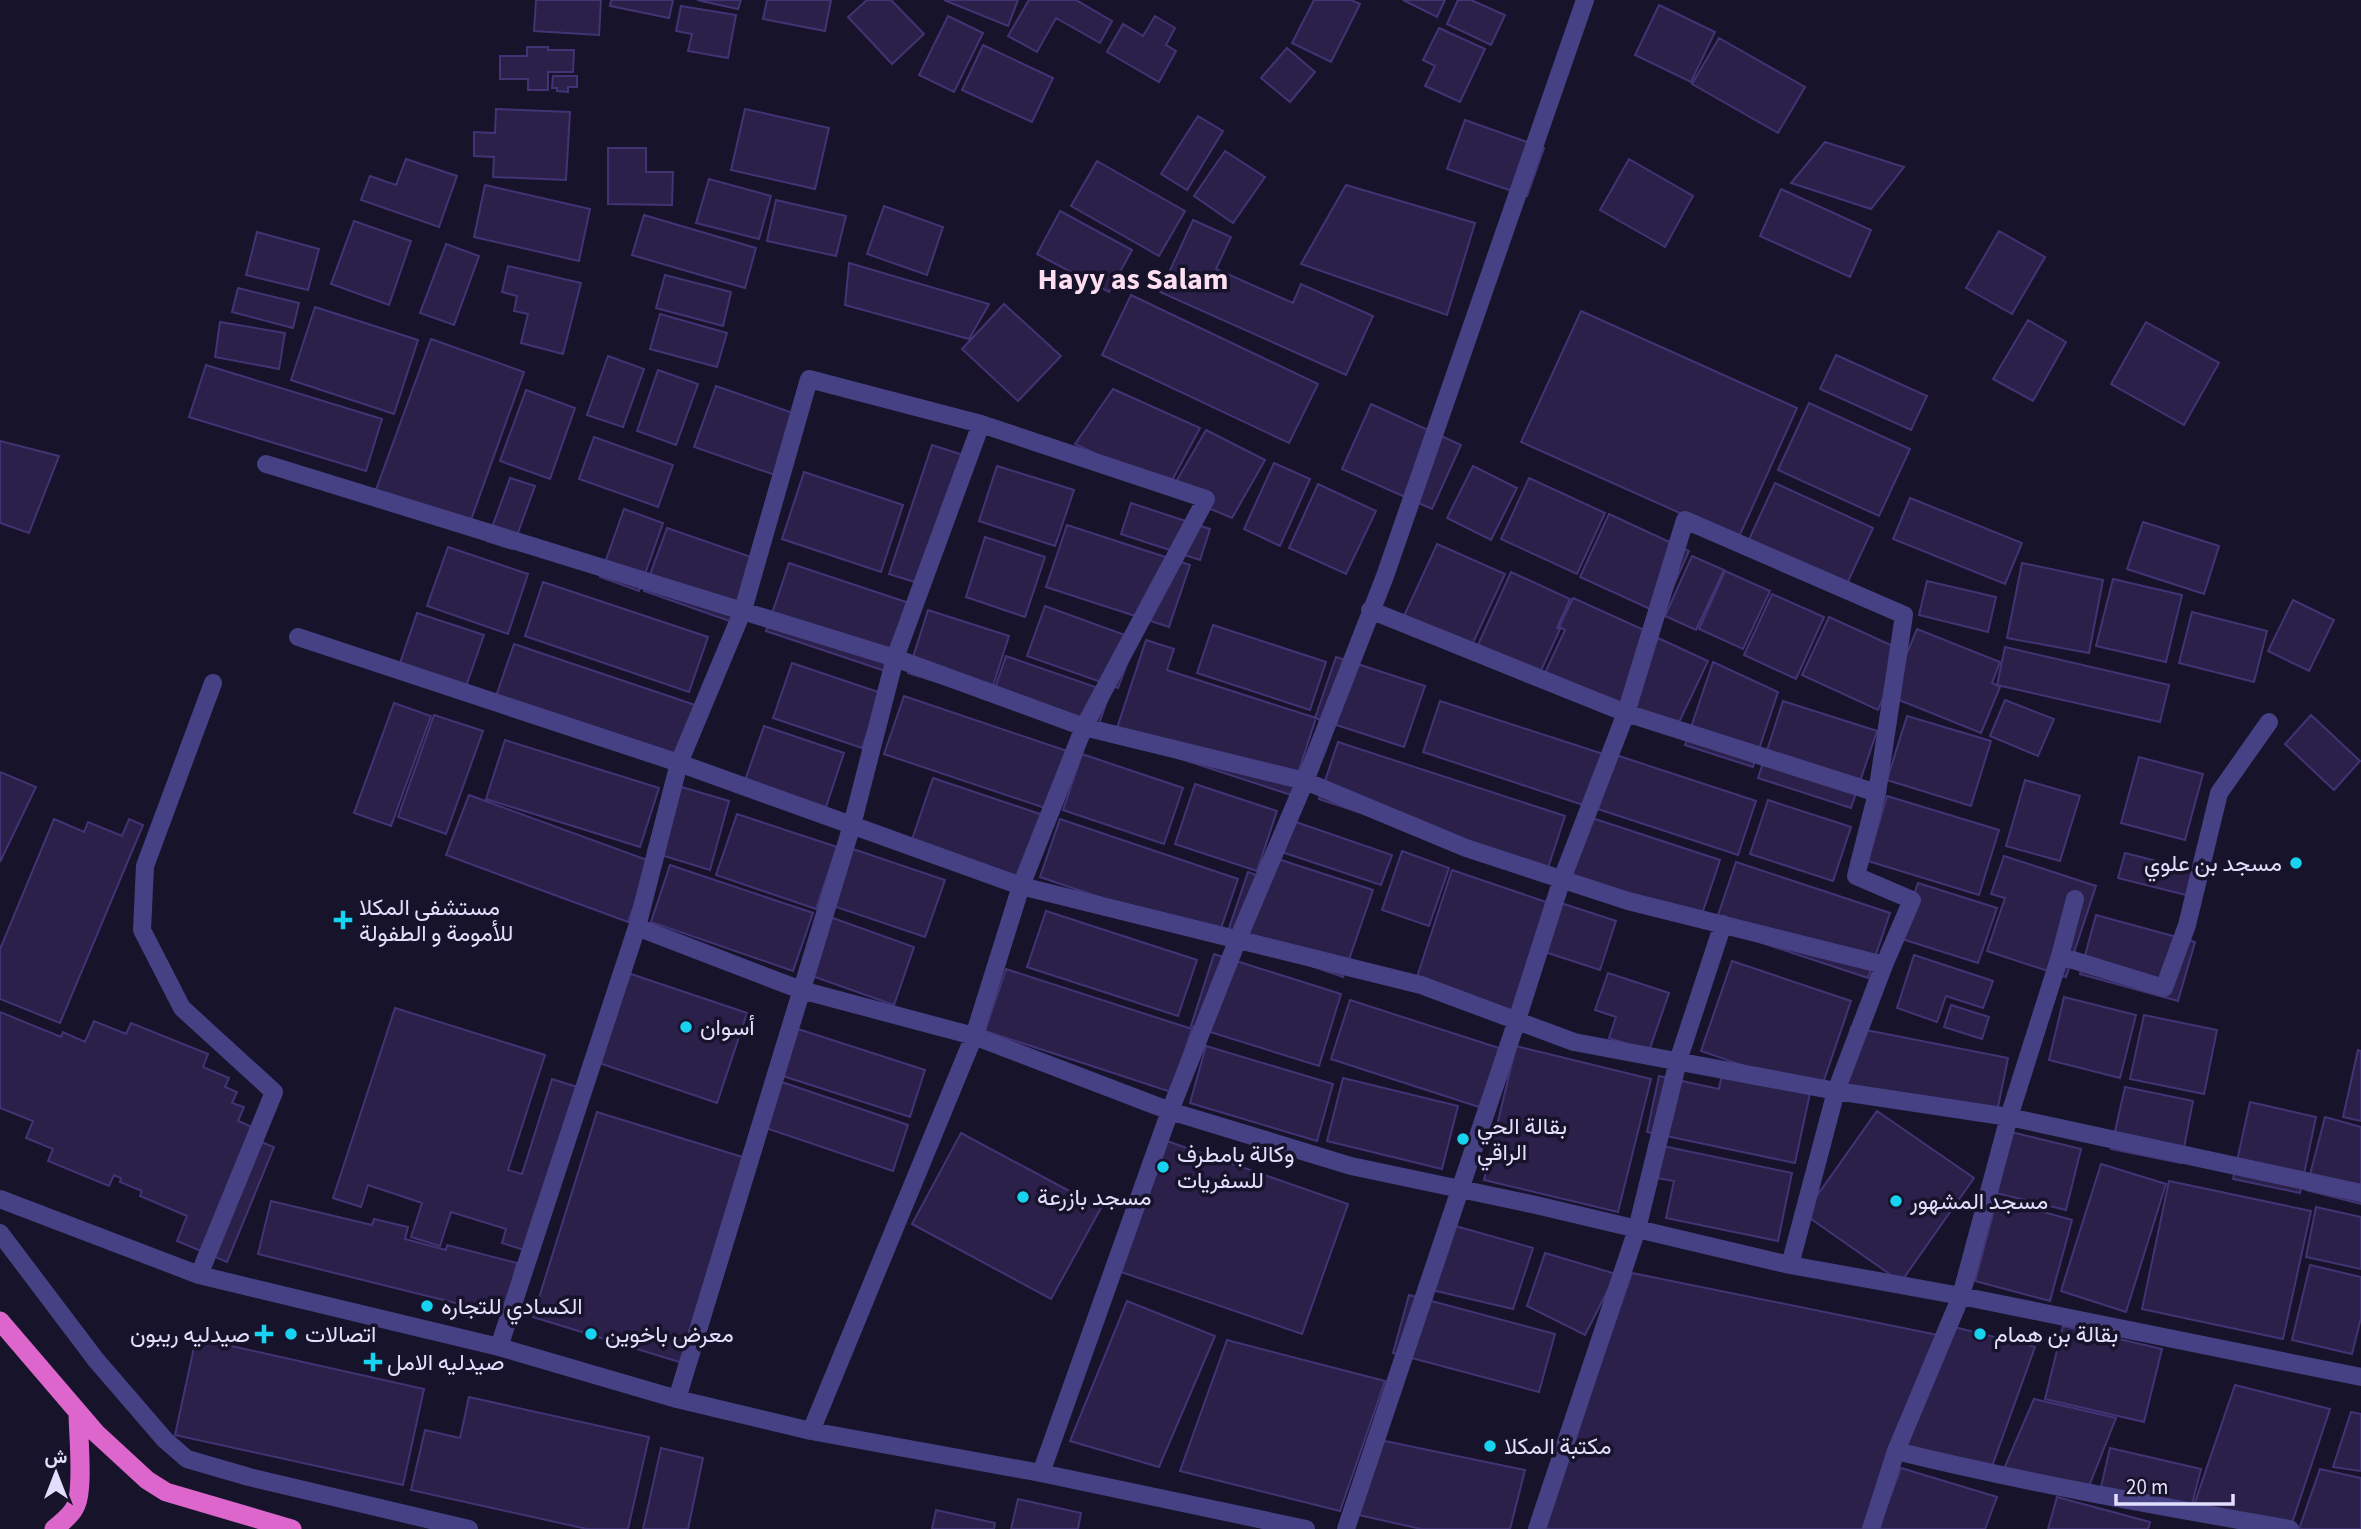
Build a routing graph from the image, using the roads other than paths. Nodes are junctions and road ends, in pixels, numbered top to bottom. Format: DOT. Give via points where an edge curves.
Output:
graph roads {
  1 [pos="1585,0"];
  2 [pos="982,424"];
  3 [pos="266,464"];
  4 [pos="743,610"];
  5 [pos="1370,610"];
  6 [pos="299,637"];
  7 [pos="895,658"];
  8 [pos="213,683"];
  9 [pos="1626,713"];
  10 [pos="2269,722"];
  11 [pos="1084,727"];
  12 [pos="679,763"];
  13 [pos="1305,781"];
  14 [pos="1877,793"];
  15 [pos="852,825"];
  16 [pos="1562,879"];
  17 [pos="1021,886"];
  18 [pos="2075,899"];
  19 [pos="1723,924"];
  20 [pos="638,927"];
  21 [pos="1238,939"];
  22 [pos="2060,956"];
  23 [pos="1884,965"];
  24 [pos="801,990"];
  25 [pos="1517,1020"];
  26 [pos="974,1036"];
  27 [pos="1678,1061"];
  28 [pos="1836,1091"];
  29 [pos="1170,1111"];
  30 [pos="2008,1117"];
  31 [pos="1459,1189"];
  32 [pos="2361,1193"];
  33 [pos="0,1199"];
  34 [pos="1637,1229"];
  35 [pos="0,1233"];
  36 [pos="1790,1265"];
  37 [pos="200,1275"];
  38 [pos="1961,1296"];
  39 [pos="0,1321"];
  40 [pos="499,1347"];
  41 [pos="2361,1377"];
  42 [pos="677,1399"];
  43 [pos="78,1412"];
  44 [pos="811,1431"];
  45 [pos="1896,1451"];
  46 [pos="1041,1473"];
  47 [pos="54,1529"];
  48 [pos="292,1529"];
  49 [pos="469,1529"];
  50 [pos="1306,1529"];
  51 [pos="1346,1529"];
  52 [pos="1537,1529"];
  53 [pos="1871,1529"];
  54 [pos="2290,1529"];
  1 -- 5 [label="street"];
  2 -- 4 [label="street" via="809,379"];
  2 -- 7 [label="street"];
  2 -- 11 [label="street" via="1206,499"];
  3 -- 4 [label="street"];
  4 -- 7 [label="street"];
  4 -- 12 [label="street"];
  5 -- 9 [label="street"];
  5 -- 13 [label="street"];
  6 -- 12 [label="street"];
  7 -- 11 [label="street"];
  7 -- 15 [label="street"];
  8 -- 37 [label="street" via="145,866 142,930 182,1008 274,1093"];
  9 -- 14 [label="street"];
  9 -- 14 [label="street" via="1685,520 1904,615"];
  9 -- 16 [label="street"];
  10 -- 22 [label="street" via="2219,793 2187,925 2164,988"];
  11 -- 13 [label="street"];
  11 -- 17 [label="street"];
  12 -- 15 [label="street"];
  12 -- 20 [label="street"];
  13 -- 16 [label="street" via="1466,848"];
  13 -- 21 [label="street"];
  14 -- 23 [label="street" via="1856,876 1912,900"];
  15 -- 17 [label="street"];
  15 -- 24 [label="street"];
  16 -- 19 [label="street"];
  16 -- 25 [label="street"];
  17 -- 21 [label="street"];
  17 -- 26 [label="street"];
  18 -- 22 [label="street"];
  19 -- 23 [label="street"];
  19 -- 27 [label="street"];
  20 -- 24 [label="street"];
  20 -- 40 [label="street"];
  21 -- 25 [label="street" via="1421,985"];
  21 -- 29 [label="street"];
  22 -- 30 [label="street"];
  23 -- 28 [label="street"];
  24 -- 26 [label="street"];
  24 -- 42 [label="street"];
  25 -- 27 [label="street" via="1574,1042"];
  25 -- 31 [label="street"];
  26 -- 29 [label="street"];
  26 -- 44 [label="street"];
  27 -- 28 [label="street"];
  27 -- 34 [label="street"];
  28 -- 30 [label="street"];
  28 -- 36 [label="street"];
  29 -- 31 [label="street" via="1351,1166"];
  29 -- 46 [label="street"];
  30 -- 32 [label="street"];
  30 -- 38 [label="street"];
  31 -- 34 [label="street"];
  31 -- 51 [label="street"];
  33 -- 37 [label="street"];
  34 -- 36 [label="street"];
  34 -- 52 [label="street"];
  35 -- 49 [label="street" via="96,1360 164,1440 187,1459"];
  36 -- 38 [label="street"];
  37 -- 40 [label="street"];
  38 -- 41 [label="street"];
  38 -- 45 [label="street"];
  39 -- 43 [label="highway"];
  40 -- 42 [label="street"];
  42 -- 44 [label="street"];
  43 -- 47 [label="highway" via="77,1504"];
  43 -- 48 [label="highway" via="128,1464 166,1492"];
  44 -- 46 [label="street"];
  45 -- 53 [label="street"];
  45 -- 54 [label="street" via="2111,1499"];
  46 -- 50 [label="street"];
}
